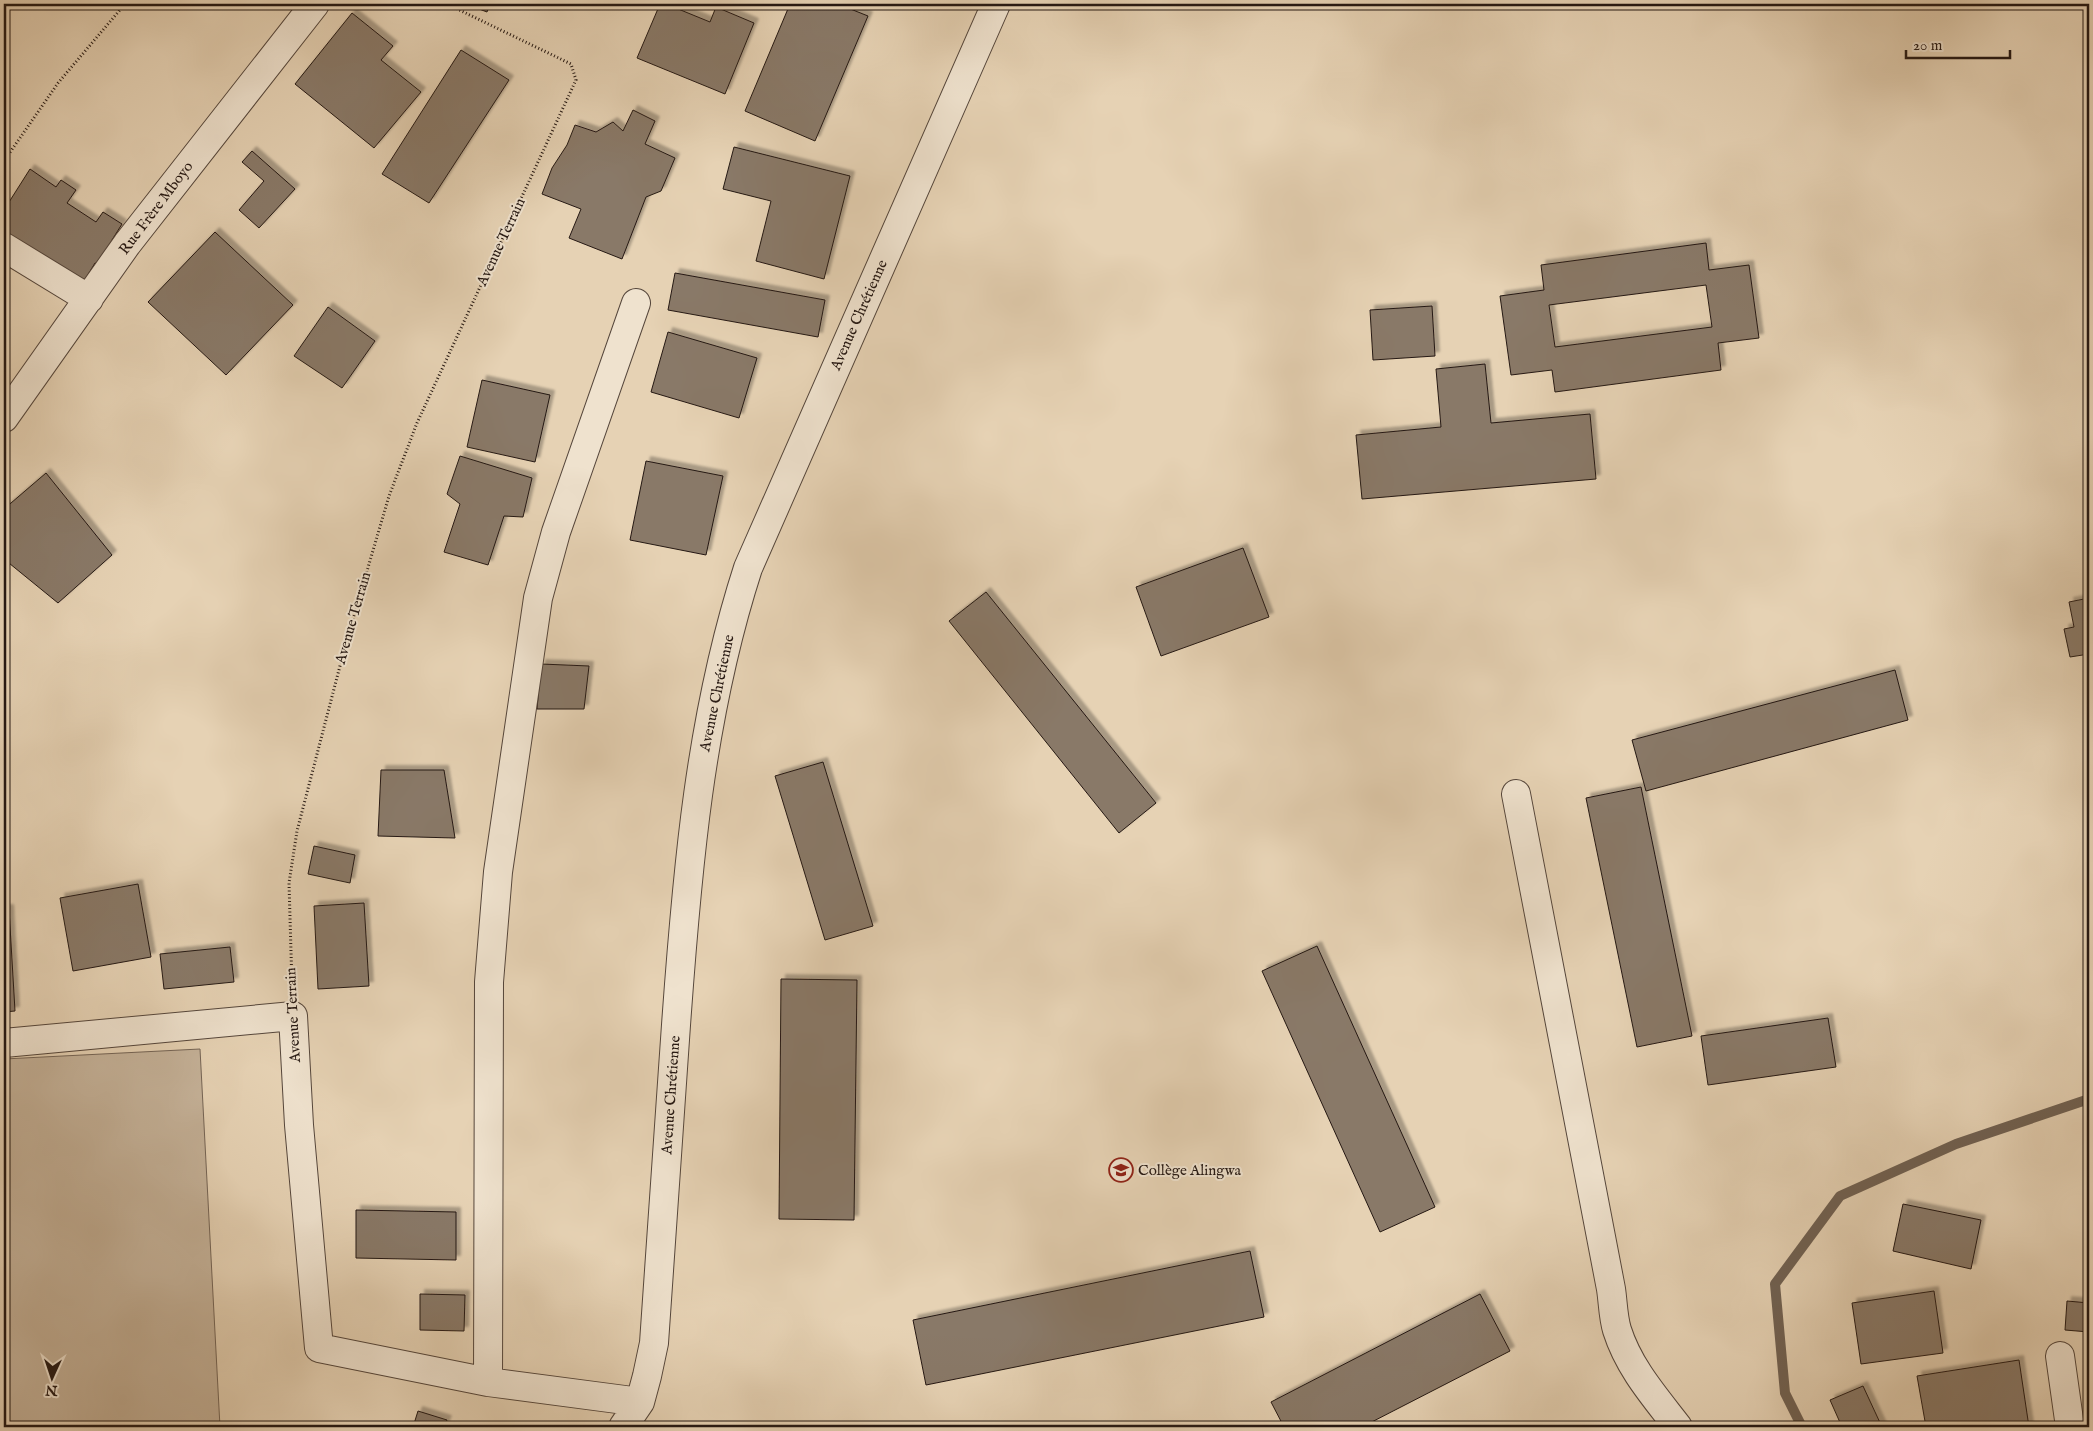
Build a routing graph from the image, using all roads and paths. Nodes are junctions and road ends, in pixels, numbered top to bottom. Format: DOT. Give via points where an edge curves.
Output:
graph roads {
  1 [pos="125,4"];
  2 [pos="315,4"];
  3 [pos="447,4"];
  4 [pos="991,5"];
  5 [pos="4,161"];
  6 [pos="4,247"];
  7 [pos="89,298"];
  8 [pos="636,303"];
  9 [pos="4,418"];
  10 [pos="1516,794"];
  11 [pos="293,1016"];
  12 [pos="4,1042"];
  13 [pos="2060,1356"];
  14 [pos="488,1382"];
  15 [pos="640,1402"];
  16 [pos="622,1427"];
  17 [pos="1678,1427"];
  18 [pos="2070,1427"];
  1 -- 5 [label="path" via="58,83"];
  2 -- 7 [label="street, Rue Frère Mboyo" via="127,244"];
  3 -- 11 [label="path, Avenue Terrain" via="571,64 576,80 417,423 388,496 297,831 289,883"];
  4 -- 15 [label="street, Avenue Chrétienne" via="748,568 732,616 698,786 684,913 654,1343"];
  6 -- 7 [label="street"];
  7 -- 9 [label="street, Rue Frère Mboyo"];
  8 -- 14 [label="street" via="556,532 538,598 498,872 488,982"];
  10 -- 17 [label="street" via="1617,1329 1626,1354 1642,1381"];
  11 -- 12 [label="street"];
  11 -- 14 [label="street, Avenue Terrain" via="319,1348"];
  13 -- 18 [label="street"];
  14 -- 15 [label="street"];
  15 -- 16 [label="street, Avenue Chrétienne"];
}
